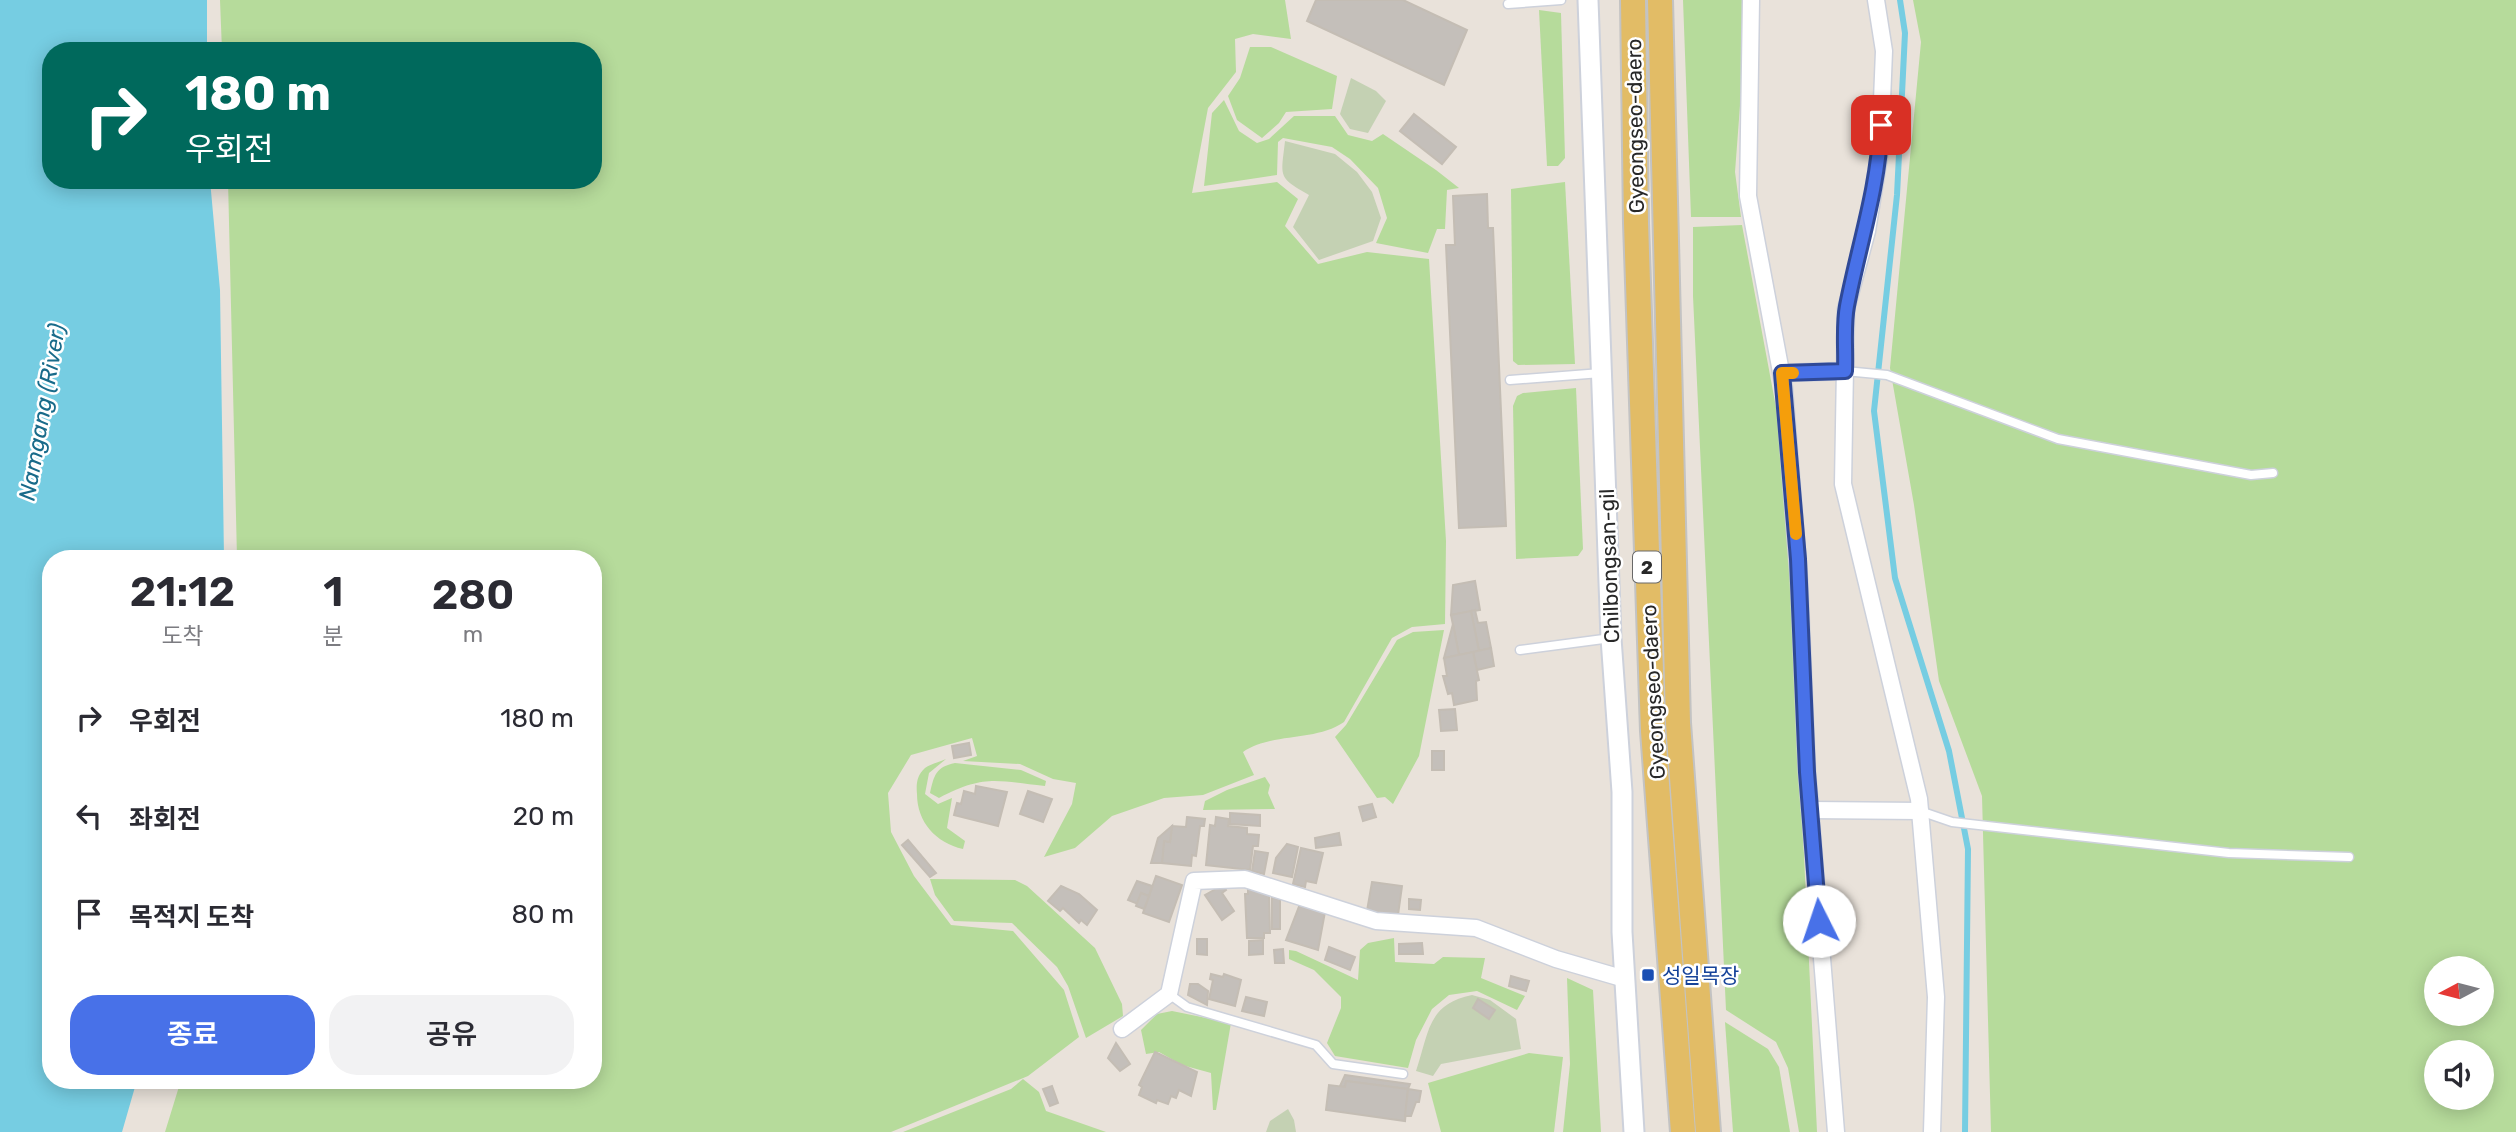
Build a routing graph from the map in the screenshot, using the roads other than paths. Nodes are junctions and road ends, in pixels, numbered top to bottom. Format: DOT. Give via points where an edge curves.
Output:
graph roads {
  1 [pos="1561,0"];
  2 [pos="1588,0"];
  3 [pos="1633,0"];
  4 [pos="1660,0"];
  5 [pos="1751,0"];
  6 [pos="1876,0"];
  7 [pos="1508,4"];
  8 [pos="1845,371"];
  9 [pos="1601,373"];
  10 [pos="1782,373"];
  11 [pos="1510,380"];
  12 [pos="2273,473"];
  13 [pos="1612,638"];
  14 [pos="1520,650"];
  15 [pos="1810,810"];
  16 [pos="1920,811"];
  17 [pos="2349,857"];
  18 [pos="1625,979"];
  19 [pos="1169,994"];
  20 [pos="1122,1029"];
  21 [pos="1403,1074"];
  22 [pos="1634,1132"];
  23 [pos="1683,1132"];
  24 [pos="1708,1132"];
  25 [pos="1836,1132"];
  26 [pos="1933,1132"];
  1 -- 7 [label="lane"];
  2 -- 9 [label="street, Chilbongsan-gil"];
  3 -- 23 [label="main road, Gyeongseo-daero / 2" via="1653,731"];
  4 -- 24 [label="main road, Gyeongseo-daero / 2" via="1678,723"];
  5 -- 10 [label="street" via="1748,196"];
  6 -- 8 [label="street" via="1884,51 1880,150 1867,231 1846,309"];
  8 -- 10 [label="street"];
  8 -- 12 [label="lane" via="1887,375 2058,439 2251,475"];
  8 -- 16 [label="street" via="1843,484"];
  9 -- 11 [label="lane"];
  9 -- 13 [label="street, Chilbongsan-gil"];
  10 -- 15 [label="street" via="1799,580"];
  13 -- 14 [label="lane"];
  13 -- 18 [label="street, Chilbongsan-gil" via="1622,792"];
  15 -- 16 [label="street"];
  15 -- 25 [label="street"];
  16 -- 17 [label="lane" via="1952,822 2229,853"];
  16 -- 26 [label="street" via="1936,997"];
  18 -- 19 [label="street" via="1476,928 1376,921 1245,879 1194,881"];
  18 -- 22 [label="street, Chilbongsan-gil"];
  19 -- 20 [label="street"];
  19 -- 21 [label="lane" via="1186,1007 1316,1045 1333,1065"];
}
